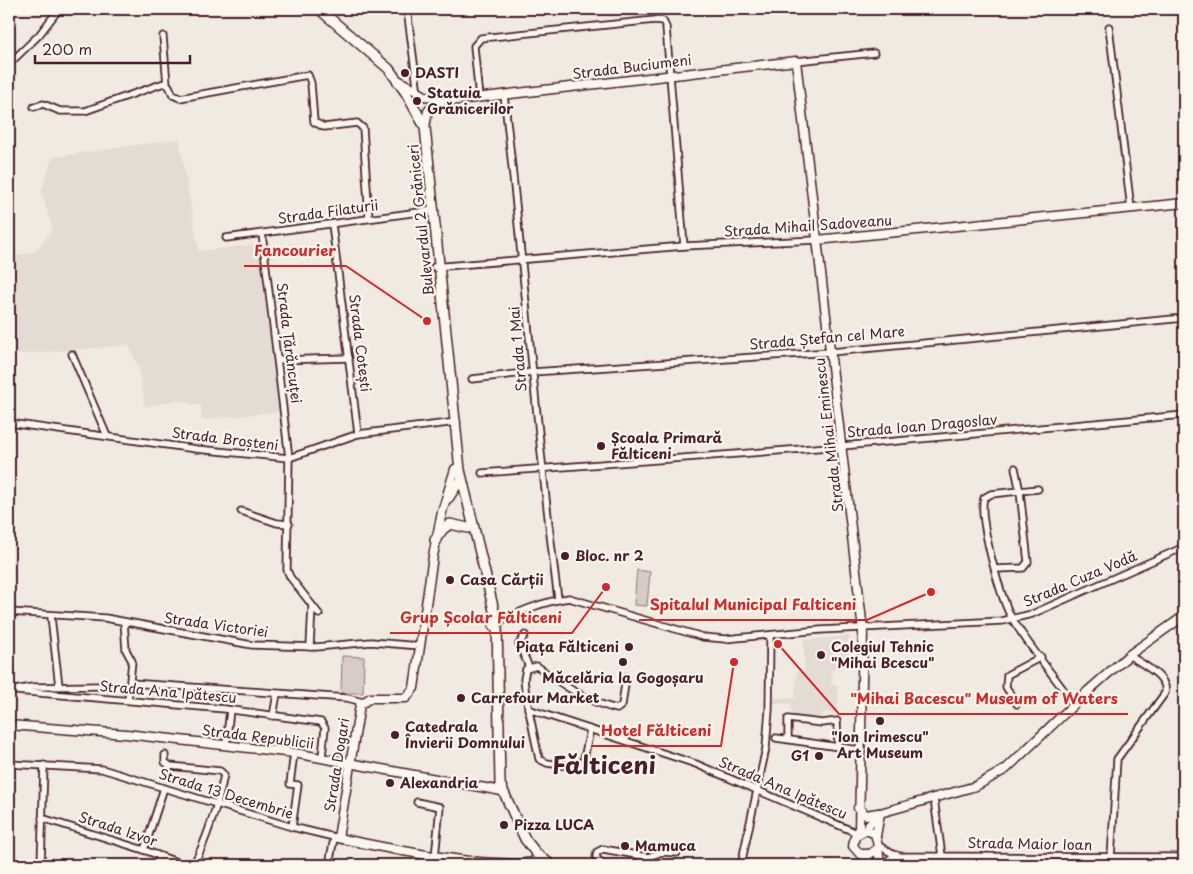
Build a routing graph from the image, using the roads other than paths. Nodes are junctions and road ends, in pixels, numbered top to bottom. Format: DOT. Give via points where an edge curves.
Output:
graph roads {
  1 [pos="60,9"];
  2 [pos="319,9"];
  3 [pos="407,9"];
  4 [pos="1183,9"];
  5 [pos="1109,27"];
  6 [pos="1184,27"];
  7 [pos="163,36"];
  8 [pos="874,53"];
  9 [pos="796,61"];
  10 [pos="9,64"];
  11 [pos="669,76"];
  12 [pos="398,80"];
  13 [pos="167,84"];
  14 [pos="418,93"];
  15 [pos="504,96"];
  16 [pos="479,98"];
  17 [pos="441,100"];
  18 [pos="34,107"];
  19 [pos="422,123"];
  20 [pos="1184,203"];
  21 [pos="1131,209"];
  22 [pos="431,210"];
  23 [pos="369,218"];
  24 [pos="332,224"];
  25 [pos="262,234"];
  26 [pos="226,238"];
  27 [pos="817,240"];
  28 [pos="684,246"];
  29 [pos="523,258"];
  30 [pos="437,267"];
  31 [pos="1184,318"];
  32 [pos="832,352"];
  33 [pos="72,354"];
  34 [pos="349,358"];
  35 [pos="278,360"];
  36 [pos="533,372"];
  37 [pos="472,379"];
  38 [pos="1184,415"];
  39 [pos="454,422"];
  40 [pos="9,423"];
  41 [pos="358,434"];
  42 [pos="107,436"];
  43 [pos="842,446"];
  44 [pos="289,457"];
  45 [pos="1015,468"];
  46 [pos="541,469"];
  47 [pos="482,473"];
  48 [pos="459,475"];
  49 [pos="1038,489"];
  50 [pos="1020,492"];
  51 [pos="445,504"];
  52 [pos="241,511"];
  53 [pos="289,524"];
  54 [pos="468,528"];
  55 [pos="436,540"];
  56 [pos="1184,547"];
  57 [pos="995,569"];
  58 [pos="558,599"];
  59 [pos="312,606"];
  60 [pos="9,612"];
  61 [pos="319,614"];
  62 [pos="1184,616"];
  63 [pos="51,617"];
  64 [pos="1012,619"];
  65 [pos="124,622"];
  66 [pos="494,625"];
  67 [pos="863,630"];
  68 [pos="525,635"];
  69 [pos="770,636"];
  70 [pos="420,646"];
  71 [pos="310,647"];
  72 [pos="1129,655"];
  73 [pos="1041,657"];
  74 [pos="529,667"];
  75 [pos="626,677"];
  76 [pos="131,684"];
  77 [pos="59,686"];
  78 [pos="99,686"];
  79 [pos="9,691"];
  80 [pos="16,691"];
  81 [pos="277,694"];
  82 [pos="128,700"];
  83 [pos="363,702"];
  84 [pos="1017,704"];
  85 [pos="1074,704"];
  86 [pos="528,709"];
  87 [pos="230,710"];
  88 [pos="273,716"];
  89 [pos="9,725"];
  90 [pos="590,730"];
  91 [pos="776,738"];
  92 [pos="788,739"];
  93 [pos="226,745"];
  94 [pos="838,747"];
  95 [pos="860,750"];
  96 [pos="294,753"];
  97 [pos="165,755"];
  98 [pos="322,757"];
  99 [pos="349,762"];
  100 [pos="9,764"];
  101 [pos="44,765"];
  102 [pos="164,788"];
  103 [pos="757,790"];
  104 [pos="500,791"];
  105 [pos="934,798"];
  106 [pos="417,802"];
  107 [pos="215,804"];
  108 [pos="858,808"];
  109 [pos="880,813"];
  110 [pos="42,818"];
  111 [pos="292,827"];
  112 [pos="862,831"];
  113 [pos="876,836"];
  114 [pos="336,838"];
  115 [pos="877,847"];
  116 [pos="144,850"];
  117 [pos="677,853"];
  118 [pos="863,855"];
  119 [pos="160,856"];
  120 [pos="896,856"];
  121 [pos="942,856"];
  122 [pos="648,857"];
  123 [pos="1184,857"];
  124 [pos="1084,858"];
  125 [pos="1111,858"];
  126 [pos="435,861"];
  127 [pos="540,862"];
  128 [pos="41,865"];
  129 [pos="156,865"];
  130 [pos="185,865"];
  131 [pos="193,865"];
  132 [pos="329,865"];
  133 [pos="551,865"];
  134 [pos="603,865"];
  135 [pos="643,865"];
  136 [pos="741,865"];
  137 [pos="872,865"];
  138 [pos="882,865"];
  139 [pos="1084,865"];
  1 -- 10 [label="street"];
  2 -- 12 [label="main road, Bulevardul 2 Grăniceri" via="372,53"];
  3 -- 14 [label="street"];
  4 -- 6 [label="street"];
  5 -- 21 [label="street"];
  7 -- 13 [label="street"];
  8 -- 9 [label="street, Strada Buciumeni"];
  9 -- 11 [label="street, Strada Buciumeni"];
  9 -- 27 [label="street, Strada Mihai Eminescu"];
  11 -- 15 [label="street, Strada Buciumeni"];
  11 -- 16 [label="street" via="666,27 659,20 485,38 474,46"];
  11 -- 28 [label="street"];
  12 -- 14 [label="street, Strada Buciumeni"];
  12 -- 19 [label="main road, Bulevardul 2 Grăniceri"];
  13 -- 18 [label="street" via="85,111 60,111 43,104"];
  13 -- 23 [label="street" via="173,95 180,98 306,75 310,78 314,122 324,127 357,123 363,128"];
  14 -- 17 [label="street, Strada Buciumeni"];
  15 -- 16 [label="street, Strada Buciumeni"];
  15 -- 29 [label="street, Strada 1 Mai"];
  16 -- 17 [label="street, Strada Buciumeni"];
  17 -- 19 [label="street" via="428,111"];
  19 -- 22 [label="main road, Bulevardul 2 Grăniceri"];
  20 -- 21 [label="street, Strada Mihail Sadoveanu"];
  21 -- 27 [label="street, Strada Mihail Sadoveanu"];
  22 -- 23 [label="street, Strada Filaturii"];
  22 -- 30 [label="main road, Bulevardul 2 Grăniceri"];
  23 -- 24 [label="street, Strada Filaturii"];
  24 -- 25 [label="street, Strada Filaturii"];
  24 -- 34 [label="street, Strada Cotești"];
  25 -- 26 [label="street, Strada Filaturii"];
  25 -- 35 [label="street, Strada Țărăncuței"];
  27 -- 28 [label="street, Strada Mihail Sadoveanu"];
  27 -- 32 [label="street, Strada Mihai Eminescu"];
  28 -- 29 [label="street, Strada Mihail Sadoveanu"];
  29 -- 30 [label="street, Strada Mihail Sadoveanu"];
  29 -- 36 [label="street, Strada 1 Mai"];
  30 -- 39 [label="main road, Bulevardul 2 Grăniceri"];
  31 -- 32 [label="street, Strada Ștefan cel Mare"];
  32 -- 36 [label="street, Strada Ștefan cel Mare"];
  32 -- 43 [label="street, Strada Mihai Eminescu"];
  33 -- 42 [label="street"];
  34 -- 35 [label="street"];
  34 -- 41 [label="street, Strada Cotești"];
  35 -- 44 [label="street, Strada Țărăncuței"];
  36 -- 37 [label="street, Strada Ștefan cel Mare"];
  36 -- 46 [label="street, Strada 1 Mai"];
  38 -- 43 [label="street, Strada Ioan Dragoslav"];
  39 -- 41 [label="street, Strada Broșteni"];
  39 -- 48 [label="main road, Bulevardul 2 Grăniceri"];
  40 -- 42 [label="street, Strada Broșteni"];
  41 -- 44 [label="street, Strada Broșteni"];
  42 -- 44 [label="street, Strada Broșteni" via="196,449"];
  43 -- 46 [label="street, Strada Ioan Dragoslav"];
  43 -- 67 [label="street, Strada Mihai Eminescu"];
  44 -- 53 [label="street, Strada Țărăncuței"];
  45 -- 50 [label="street"];
  46 -- 47 [label="street, Strada Ioan Dragoslav"];
  46 -- 58 [label="street, Strada 1 Mai"];
  48 -- 51 [label="street, Strada Dogari"];
  48 -- 51 [label="street, Strada Dogari"];
  48 -- 54 [label="main road"];
  48 -- 66 [label="main road"];
  49 -- 50 [label="street"];
  50 -- 57 [label="street" via="1028,562 1023,568"];
  50 -- 57 [label="street" via="991,494 984,498"];
  51 -- 55 [label="street, Strada Dogari"];
  52 -- 53 [label="street"];
  53 -- 59 [label="street, Strada Țărăncuței" via="287,559 290,577"];
  54 -- 55 [label="main road" via="450,524"];
  54 -- 66 [label="main road"];
  55 -- 70 [label="street, Strada Dogari"];
  56 -- 64 [label="street, Strada Cuza Vodă" via="1032,614"];
  57 -- 64 [label="street"];
  58 -- 66 [label="street" via="508,616"];
  58 -- 69 [label="street, Strada Cuza Vodă" via="584,601 703,637"];
  59 -- 61 [label="street"];
  59 -- 71 [label="street"];
  60 -- 63 [label="street, Strada Victoriei"];
  62 -- 72 [label="street"];
  63 -- 65 [label="street, Strada Victoriei"];
  63 -- 77 [label="street"];
  64 -- 67 [label="street, Strada Cuza Vodă"];
  64 -- 73 [label="street"];
  65 -- 71 [label="street, Strada Victoriei" via="248,644"];
  65 -- 76 [label="street" via="126,650 132,661"];
  66 -- 104 [label="main road" via="494,774"];
  67 -- 69 [label="street, Strada Cuza Vodă" via="820,630"];
  67 -- 95 [label="street, Strada Mihai Eminescu"];
  68 -- 74 [label="street" via="518,644"];
  69 -- 103 [label="street" via="768,726"];
  70 -- 71 [label="street, Strada Victoriei" via="372,642"];
  70 -- 83 [label="street, Strada Dogari" via="412,694 406,698 370,698"];
  72 -- 85 [label="street"];
  72 -- 125 [label="street" via="1164,680 1166,688 1117,759"];
  73 -- 84 [label="street" via="1007,676 1006,687"];
  73 -- 85 [label="street"];
  74 -- 75 [label="street" via="537,666 591,700 617,709 622,705"];
  74 -- 86 [label="street" via="524,679"];
  76 -- 81 [label="street"];
  76 -- 82 [label="street"];
  77 -- 78 [label="street, Strada Ana Ipătescu"];
  77 -- 80 [label="street, Strada Ana Ipătescu"];
  79 -- 80 [label="street, Strada Ana Ipătescu"];
  80 -- 82 [label="street, Strada Ana Ipătescu"];
  81 -- 83 [label="street" via="352,698"];
  81 -- 88 [label="street"];
  82 -- 87 [label="street, Strada Ana Ipătescu"];
  83 -- 99 [label="street, Strada Dogari"];
  85 -- 105 [label="street" via="1006,769 976,786"];
  86 -- 90 [label="street, Strada Ana Ipătescu"];
  86 -- 90 [label="street" via="539,759 547,763 582,768"];
  87 -- 88 [label="street, Strada Ana Ipătescu"];
  87 -- 93 [label="street"];
  88 -- 98 [label="street, Strada Ana Ipătescu" via="324,724"];
  89 -- 93 [label="street, Strada Republicii"];
  90 -- 103 [label="street, Strada Ana Ipătescu" via="696,764"];
  91 -- 92 [label="street"];
  92 -- 94 [label="street"];
  92 -- 94 [label="street" via="788,719 822,723 837,720"];
  93 -- 96 [label="street, Strada Republicii"];
  94 -- 95 [label="street"];
  95 -- 108 [label="street, Strada Mihai Eminescu"];
  96 -- 98 [label="street, Strada Republicii"];
  96 -- 111 [label="street" via="290,784 298,785"];
  97 -- 107 [label="street" via="165,762 170,766 222,772"];
  98 -- 99 [label="street, Strada Republicii"];
  99 -- 104 [label="street, Strada Republicii"];
  99 -- 114 [label="street, Strada Dogari"];
  100 -- 101 [label="street, Strada 13 Decembrie"];
  101 -- 102 [label="street, Strada 13 Decembrie" via="102,769"];
  101 -- 110 [label="street"];
  102 -- 107 [label="street, Strada 13 Decembrie"];
  102 -- 116 [label="street"];
  103 -- 112 [label="street, Strada Ana Ipătescu"];
  103 -- 136 [label="street"];
  104 -- 127 [label="main road" via="521,840"];
  105 -- 109 [label="street"];
  105 -- 121 [label="street"];
  106 -- 126 [label="street" via="440,807"];
  107 -- 111 [label="street, Strada 13 Decembrie"];
  107 -- 131 [label="street"];
  108 -- 109 [label="street" via="866,815"];
  108 -- 112 [label="street, Strada Mihai Eminescu"];
  109 -- 112 [label="street"];
  109 -- 113 [label="street"];
  110 -- 116 [label="street, Strada Izvor"];
  110 -- 128 [label="street"];
  111 -- 114 [label="street, Strada 13 Decembrie"];
  112 -- 113 [label="street"];
  112 -- 118 [label="street" via="853,839 853,846"];
  113 -- 115 [label="street"];
  114 -- 126 [label="street, Strada 13 Decembrie"];
  114 -- 132 [label="street"];
  115 -- 118 [label="street" via="870,854"];
  115 -- 120 [label="street"];
  115 -- 138 [label="street"];
  116 -- 119 [label="street, Strada Izvor"];
  117 -- 122 [label="street" via="662,852"];
  118 -- 137 [label="street"];
  119 -- 129 [label="street"];
  119 -- 130 [label="street, Strada Izvor"];
  120 -- 121 [label="street, Strada Maior Ioan"];
  120 -- 138 [label="street"];
  121 -- 124 [label="street, Strada Maior Ioan"];
  122 -- 134 [label="street" via="601,849 596,857"];
  122 -- 135 [label="street"];
  123 -- 125 [label="street, Strada Maior Ioan"];
  124 -- 125 [label="street, Strada Maior Ioan"];
  124 -- 139 [label="street"];
  126 -- 127 [label="street, Strada 13 Decembrie" via="481,864"];
  127 -- 133 [label="main road"];
}
